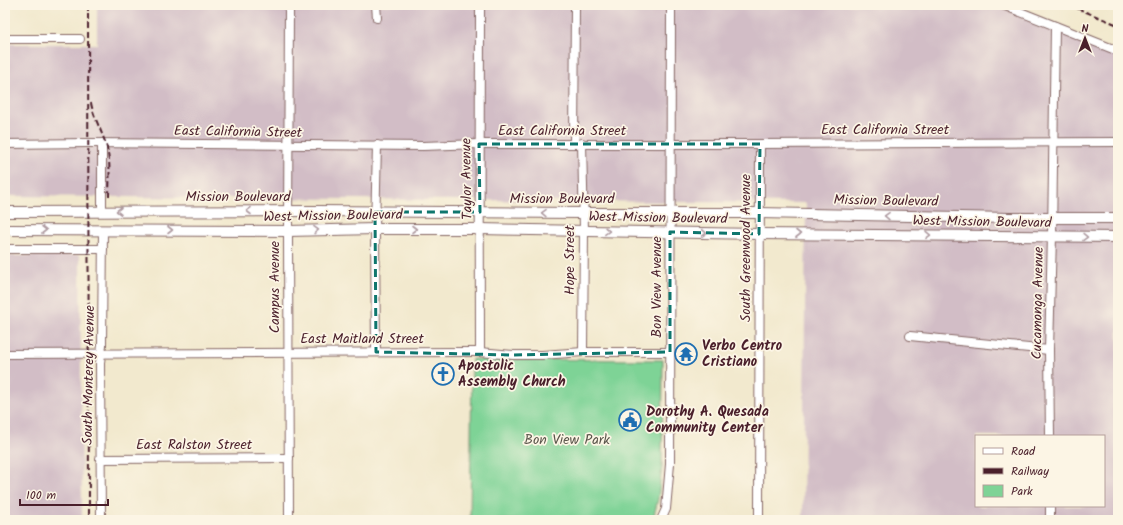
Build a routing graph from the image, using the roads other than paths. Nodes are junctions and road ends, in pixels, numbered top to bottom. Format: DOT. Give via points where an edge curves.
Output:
graph roads {
  1 [pos="289,5"];
  2 [pos="376,5"];
  3 [pos="480,5"];
  4 [pos="575,5"];
  5 [pos="671,5"];
  6 [pos="1003,5"];
  7 [pos="376,18"];
  8 [pos="1055,26"];
  9 [pos="5,39"];
  10 [pos="80,39"];
  11 [pos="1118,51"];
  12 [pos="1053,142"];
  13 [pos="1118,142"];
  14 [pos="102,143"];
  15 [pos="578,143"];
  16 [pos="5,144"];
  17 [pos="479,144"];
  18 [pos="670,144"];
  19 [pos="760,144"];
  20 [pos="288,145"];
  21 [pos="377,145"];
  22 [pos="102,211"];
  23 [pos="5,212"];
  24 [pos="288,212"];
  25 [pos="375,212"];
  26 [pos="480,212"];
  27 [pos="584,213"];
  28 [pos="670,213"];
  29 [pos="759,213"];
  30 [pos="1052,218"];
  31 [pos="1118,218"];
  32 [pos="375,229"];
  33 [pos="480,229"];
  34 [pos="5,230"];
  35 [pos="103,230"];
  36 [pos="584,230"];
  37 [pos="288,231"];
  38 [pos="670,232"];
  39 [pos="759,234"];
  40 [pos="1052,236"];
  41 [pos="1118,237"];
  42 [pos="5,249"];
  43 [pos="103,249"];
  44 [pos="910,336"];
  45 [pos="1049,350"];
  46 [pos="289,352"];
  47 [pos="376,352"];
  48 [pos="480,352"];
  49 [pos="583,352"];
  50 [pos="670,352"];
  51 [pos="5,354"];
  52 [pos="101,354"];
  53 [pos="1050,435"];
  54 [pos="289,458"];
  55 [pos="100,459"];
  56 [pos="1050,507"];
  57 [pos="101,520"];
  58 [pos="289,520"];
  59 [pos="661,520"];
  60 [pos="759,520"];
  61 [pos="1050,520"];
  1 -- 20 [label="street, Campus Avenue"];
  2 -- 7 [label="street"];
  3 -- 17 [label="street, Taylor Avenue"];
  4 -- 15 [label="street, Hope Street"];
  5 -- 18 [label="street, Bon View Avenue"];
  6 -- 8 [label="street"];
  8 -- 11 [label="street"];
  8 -- 12 [label="street, Cucamonga Avenue"];
  9 -- 10 [label="street"];
  12 -- 13 [label="street, East California Street"];
  12 -- 19 [label="street, East California Street"];
  12 -- 30 [label="street, Cucamonga Avenue"];
  14 -- 16 [label="street, East California Street"];
  14 -- 20 [label="street, East California Street"];
  14 -- 22 [label="street"];
  15 -- 17 [label="street, East California Street"];
  15 -- 18 [label="street, East California Street"];
  15 -- 27 [label="street, Hope Street"];
  17 -- 21 [label="street, East California Street"];
  17 -- 26 [label="street, Taylor Avenue"];
  18 -- 19 [label="street, East California Street"];
  18 -- 28 [label="street, Bon View Avenue"];
  19 -- 29 [label="street, South Greenwood Avenue"];
  20 -- 21 [label="street, East California Street"];
  20 -- 24 [label="street, Campus Avenue"];
  21 -- 25 [label="street"];
  22 -- 23 [label="main road, Mission Boulevard"];
  24 -- 22 [label="main road, Mission Boulevard, one-way"];
  24 -- 25 [label="main road, Mission Boulevard"];
  24 -- 37 [label="street, Campus Avenue"];
  25 -- 26 [label="main road, Mission Boulevard"];
  25 -- 32 [label="street"];
  27 -- 26 [label="main road, Mission Boulevard, one-way"];
  26 -- 33 [label="street, Taylor Avenue"];
  27 -- 28 [label="main road, Mission Boulevard"];
  27 -- 36 [label="street, Hope Street"];
  28 -- 29 [label="main road, Mission Boulevard"];
  28 -- 38 [label="street, Bon View Avenue"];
  30 -- 29 [label="main road, Mission Boulevard, one-way"];
  29 -- 39 [label="street, South Greenwood Avenue"];
  30 -- 31 [label="main road, Mission Boulevard"];
  30 -- 40 [label="street, Cucamonga Avenue"];
  32 -- 33 [label="main road, West Mission Boulevard, one-way"];
  37 -- 32 [label="main road, West Mission Boulevard, one-way"];
  32 -- 47 [label="street"];
  33 -- 36 [label="main road, West Mission Boulevard"];
  33 -- 48 [label="street, Taylor Avenue"];
  34 -- 35 [label="main road, West Mission Boulevard, one-way"];
  35 -- 37 [label="main road, West Mission Boulevard, one-way"];
  35 -- 43 [label="street, South Monterey Avenue"];
  36 -- 38 [label="main road, West Mission Boulevard, one-way"];
  36 -- 49 [label="street, Hope Street"];
  37 -- 46 [label="street, Campus Avenue"];
  38 -- 39 [label="main road, West Mission Boulevard, one-way"];
  38 -- 50 [label="street, Bon View Avenue"];
  39 -- 40 [label="main road, West Mission Boulevard, one-way"];
  39 -- 60 [label="street, South Greenwood Avenue"];
  40 -- 41 [label="main road, West Mission Boulevard, one-way"];
  40 -- 45 [label="street, Cucamonga Avenue"];
  42 -- 43 [label="street"];
  43 -- 52 [label="street, South Monterey Avenue"];
  44 -- 45 [label="street"];
  45 -- 53 [label="street, Cucamonga Avenue"];
  46 -- 47 [label="street, East Maitland Street"];
  46 -- 52 [label="street, East Maitland Street"];
  46 -- 54 [label="street, Campus Avenue"];
  47 -- 48 [label="street, East Maitland Street"];
  48 -- 49 [label="street, East Maitland Street" via="513,355"];
  49 -- 50 [label="street, East Maitland Street"];
  50 -- 59 [label="street, Bon View Avenue" via="670,464 666,509"];
  51 -- 52 [label="street, East Maitland Street"];
  52 -- 55 [label="street, South Monterey Avenue"];
  54 -- 55 [label="street, East Ralston Street"];
  54 -- 58 [label="street, Campus Avenue"];
  55 -- 57 [label="street, South Monterey Avenue"];
  56 -- 61 [label="street"];
}
